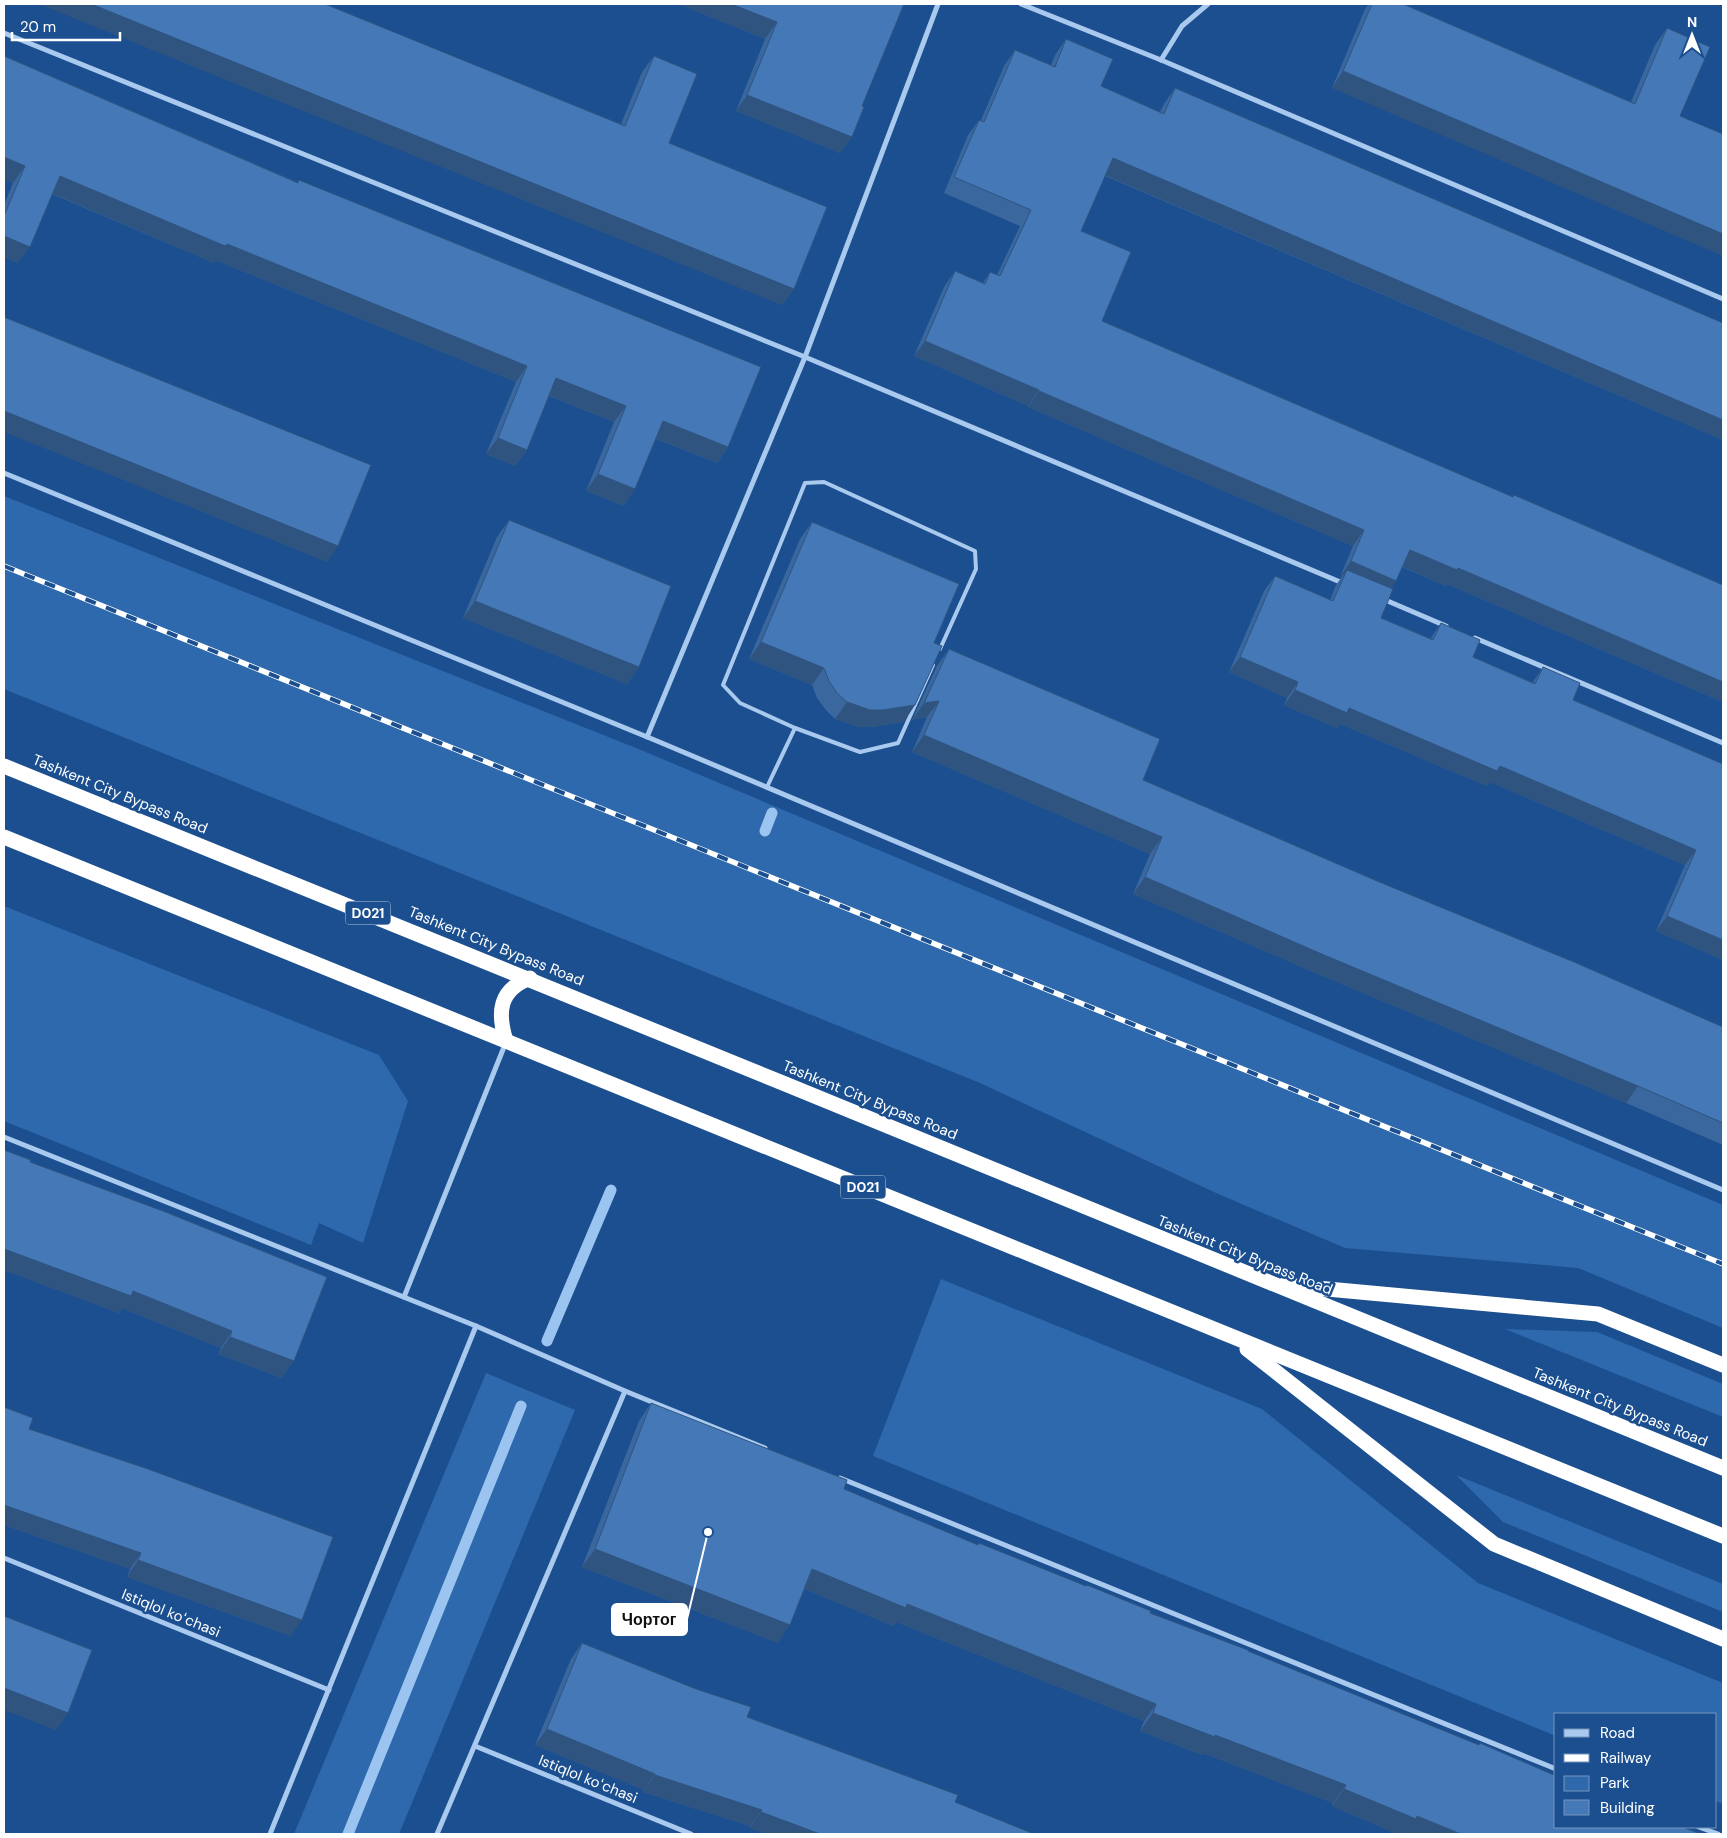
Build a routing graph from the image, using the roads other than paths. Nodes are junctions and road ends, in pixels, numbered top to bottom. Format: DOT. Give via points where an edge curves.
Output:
graph roads {
  1 [pos="938,4"];
  2 [pos="1021,4"];
  3 [pos="1208,4"];
  4 [pos="4,33"];
  5 [pos="1161,60"];
  6 [pos="1723,299"];
  7 [pos="805,357"];
  8 [pos="4,472"];
  9 [pos="1347,584"];
  10 [pos="1374,596"];
  11 [pos="1448,627"];
  12 [pos="1466,635"];
  13 [pos="796,728"];
  14 [pos="648,738"];
  15 [pos="1723,743"];
  16 [pos="4,766"];
  17 [pos="767,787"];
  18 [pos="4,837"];
  19 [pos="530,978"];
  20 [pos="506,1042"];
  21 [pos="4,1137"];
  22 [pos="1723,1190"];
  23 [pos="1268,1283"];
  24 [pos="404,1297"];
  25 [pos="476,1326"];
  26 [pos="1235,1338"];
  27 [pos="1723,1365"];
  28 [pos="625,1391"];
  29 [pos="774,1452"];
  30 [pos="1723,1468"];
  31 [pos="836,1477"];
  32 [pos="1723,1536"];
  33 [pos="4,1558"];
  34 [pos="1723,1639"];
  35 [pos="329,1690"];
  36 [pos="475,1746"];
  37 [pos="1554,1768"];
  38 [pos="1702,1828"];
  39 [pos="270,1834"];
  40 [pos="437,1834"];
  41 [pos="691,1834"];
  42 [pos="1718,1834"];
  1 -- 7 [label="street"];
  2 -- 5 [label="street"];
  3 -- 5 [label="street" via="1182,26"];
  4 -- 7 [label="street"];
  5 -- 6 [label="street"];
  7 -- 9 [label="street"];
  7 -- 14 [label="street"];
  8 -- 14 [label="street"];
  10 -- 11 [label="street"];
  12 -- 15 [label="street"];
  13 -- 13 [label="lane" via="740,703 723,686 805,483 824,482 975,550 976,569 898,743 860,752"];
  13 -- 17 [label="lane"];
  14 -- 17 [label="street"];
  16 -- 19 [label="highway, Tashkent City Bypass Road / D021"];
  17 -- 22 [label="street"];
  18 -- 20 [label="highway, D021"];
  19 -- 20 [label="highway" via="512,987 503,1002 500,1012"];
  19 -- 23 [label="highway, Tashkent City Bypass Road / D021"];
  20 -- 24 [label="street"];
  20 -- 26 [label="highway, D021"];
  21 -- 24 [label="street"];
  23 -- 27 [label="highway" via="1598,1314"];
  23 -- 30 [label="highway, Tashkent City Bypass Road / D021"];
  24 -- 25 [label="street"];
  25 -- 28 [label="street"];
  25 -- 35 [label="street"];
  26 -- 32 [label="highway, D021"];
  26 -- 34 [label="highway" via="1494,1544"];
  28 -- 29 [label="street"];
  28 -- 36 [label="street"];
  31 -- 37 [label="street"];
  33 -- 35 [label="street, Istiqlol koʻchasi"];
  35 -- 39 [label="street"];
  36 -- 40 [label="street"];
  36 -- 41 [label="street, Istiqlol koʻchasi"];
  38 -- 42 [label="street"];
}
